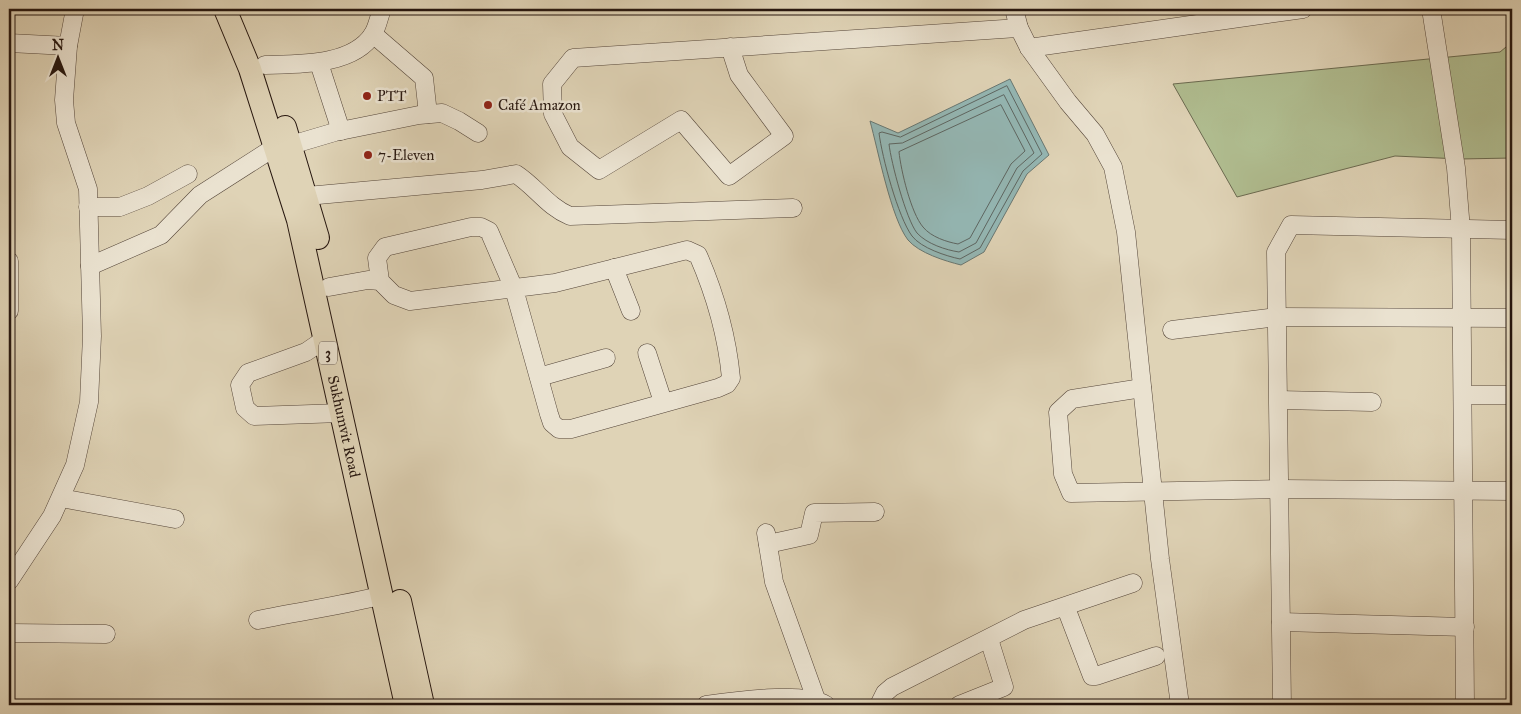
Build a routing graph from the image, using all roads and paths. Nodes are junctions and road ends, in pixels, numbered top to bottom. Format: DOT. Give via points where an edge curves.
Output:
graph roads {
  1 [pos="75,9"];
  2 [pos="225,9"];
  3 [pos="242,9"];
  4 [pos="382,9"];
  5 [pos="1014,9"];
  6 [pos="1301,9"];
  7 [pos="1431,9"];
  8 [pos="1189,17"];
  9 [pos="1019,28"];
  10 [pos="373,34"];
  11 [pos="9,43"];
  12 [pos="68,46"];
  13 [pos="730,47"];
  14 [pos="1029,48"];
  15 [pos="319,63"];
  16 [pos="265,65"];
  17 [pos="428,114"];
  18 [pos="341,131"];
  19 [pos="478,133"];
  20 [pos="283,146"];
  21 [pos="188,174"];
  22 [pos="307,196"];
  23 [pos="88,207"];
  24 [pos="793,208"];
  25 [pos="1461,230"];
  26 [pos="1512,230"];
  27 [pos="9,261"];
  28 [pos="90,266"];
  29 [pos="614,268"];
  30 [pos="380,281"];
  31 [pos="9,284"];
  32 [pos="329,287"];
  33 [pos="514,289"];
  34 [pos="9,311"];
  35 [pos="630,311"];
  36 [pos="1277,317"];
  37 [pos="1512,318"];
  38 [pos="1462,319"];
  39 [pos="1172,330"];
  40 [pos="325,339"];
  41 [pos="647,353"];
  42 [pos="606,358"];
  43 [pos="539,377"];
  44 [pos="1142,388"];
  45 [pos="1463,395"];
  46 [pos="1512,395"];
  47 [pos="1279,400"];
  48 [pos="663,402"];
  49 [pos="1372,402"];
  50 [pos="342,413"];
  51 [pos="1281,489"];
  52 [pos="1153,490"];
  53 [pos="1464,491"];
  54 [pos="1512,491"];
  55 [pos="60,498"];
  56 [pos="875,512"];
  57 [pos="175,519"];
  58 [pos="9,582"];
  59 [pos="1133,583"];
  60 [pos="383,595"];
  61 [pos="1066,608"];
  62 [pos="258,620"];
  63 [pos="1281,622"];
  64 [pos="1465,627"];
  65 [pos="9,633"];
  66 [pos="106,634"];
  67 [pos="989,639"];
  68 [pos="1156,656"];
  69 [pos="768,702"];
  70 [pos="822,704"];
  71 [pos="406,705"];
  72 [pos="423,705"];
  73 [pos="706,705"];
  74 [pos="879,705"];
  75 [pos="959,705"];
  76 [pos="1180,705"];
  77 [pos="1282,705"];
  78 [pos="1465,705"];
  1 -- 12 [label="street"];
  2 -- 20 [label="main road, Sukhumvit Road / 3"];
  3 -- 16 [label="main road, Sukhumvit Road / 3"];
  4 -- 10 [label="street"];
  5 -- 9 [label="street"];
  6 -- 8 [label="street"];
  7 -- 25 [label="street" via="1456,168"];
  8 -- 14 [label="street"];
  9 -- 13 [label="street"];
  9 -- 14 [label="street"];
  10 -- 15 [label="street" via="356,51"];
  10 -- 17 [label="street" via="424,78"];
  11 -- 12 [label="street"];
  12 -- 23 [label="street" via="64,100 66,123 88,189"];
  13 -- 13 [label="street" via="739,75 784,136 729,176 681,120 599,170 570,147 553,114 552,84 573,58"];
  14 -- 44 [label="street" via="1095,134 1113,168 1126,232"];
  15 -- 16 [label="street"];
  15 -- 18 [label="street"];
  16 -- 20 [label="main road, Sukhumvit Road / 3"];
  17 -- 18 [label="street"];
  17 -- 19 [label="street" via="442,113"];
  18 -- 20 [label="street"];
  20 -- 22 [label="main road, Sukhumvit Road / 3"];
  20 -- 28 [label="street" via="200,196 162,235"];
  20 -- 40 [label="main road, Sukhumvit Road / 3"];
  21 -- 23 [label="street" via="120,207"];
  22 -- 24 [label="street" via="516,174 528,181 556,210 570,216"];
  22 -- 32 [label="main road, Sukhumvit Road / 3"];
  23 -- 28 [label="street"];
  25 -- 26 [label="street"];
  25 -- 36 [label="street" via="1291,224 1276,252"];
  25 -- 38 [label="street"];
  27 -- 31 [label="street"];
  28 -- 55 [label="street" via="92,336 89,402 75,465"];
  29 -- 33 [label="street" via="555,283"];
  29 -- 35 [label="street"];
  29 -- 48 [label="street" via="687,250 698,254 705,272 722,321 731,378 718,388"];
  30 -- 32 [label="street"];
  30 -- 33 [label="street" via="394,295 410,301"];
  30 -- 33 [label="street" via="377,258 385,247 482,227 493,238"];
  31 -- 34 [label="street"];
  32 -- 72 [label="main road, Sukhumvit Road / 3"];
  33 -- 43 [label="street"];
  36 -- 38 [label="street"];
  36 -- 39 [label="street"];
  36 -- 47 [label="street"];
  37 -- 38 [label="street"];
  38 -- 45 [label="street"];
  40 -- 50 [label="main road, Sukhumvit Road / 3"];
  40 -- 50 [label="street" via="306,352 248,373 240,385 245,408 254,416"];
  41 -- 48 [label="street"];
  42 -- 43 [label="street"];
  43 -- 48 [label="street" via="552,423 559,429"];
  44 -- 52 [label="street"];
  44 -- 52 [label="street" via="1072,399 1058,412 1063,474 1071,492"];
  45 -- 46 [label="street"];
  45 -- 53 [label="street"];
  47 -- 49 [label="street"];
  47 -- 51 [label="street"];
  50 -- 60 [label="main road, Sukhumvit Road / 3"];
  51 -- 52 [label="street"];
  51 -- 53 [label="street"];
  51 -- 63 [label="street"];
  52 -- 76 [label="street"];
  53 -- 54 [label="street"];
  53 -- 64 [label="street"];
  55 -- 57 [label="street"];
  55 -- 58 [label="street"];
  56 -- 70 [label="street" via="814,513 809,535 767,538 774,582"];
  59 -- 61 [label="street"];
  60 -- 62 [label="street"];
  60 -- 71 [label="main road, Sukhumvit Road / 3"];
  61 -- 67 [label="street" via="1042,613"];
  61 -- 68 [label="street" via="1092,676"];
  63 -- 64 [label="street"];
  63 -- 77 [label="street"];
  64 -- 78 [label="street"];
  65 -- 66 [label="street"];
  67 -- 74 [label="street" via="892,687"];
  67 -- 75 [label="street" via="1004,687"];
  69 -- 70 [label="street" via="797,699"];
  69 -- 73 [label="street"];
}
